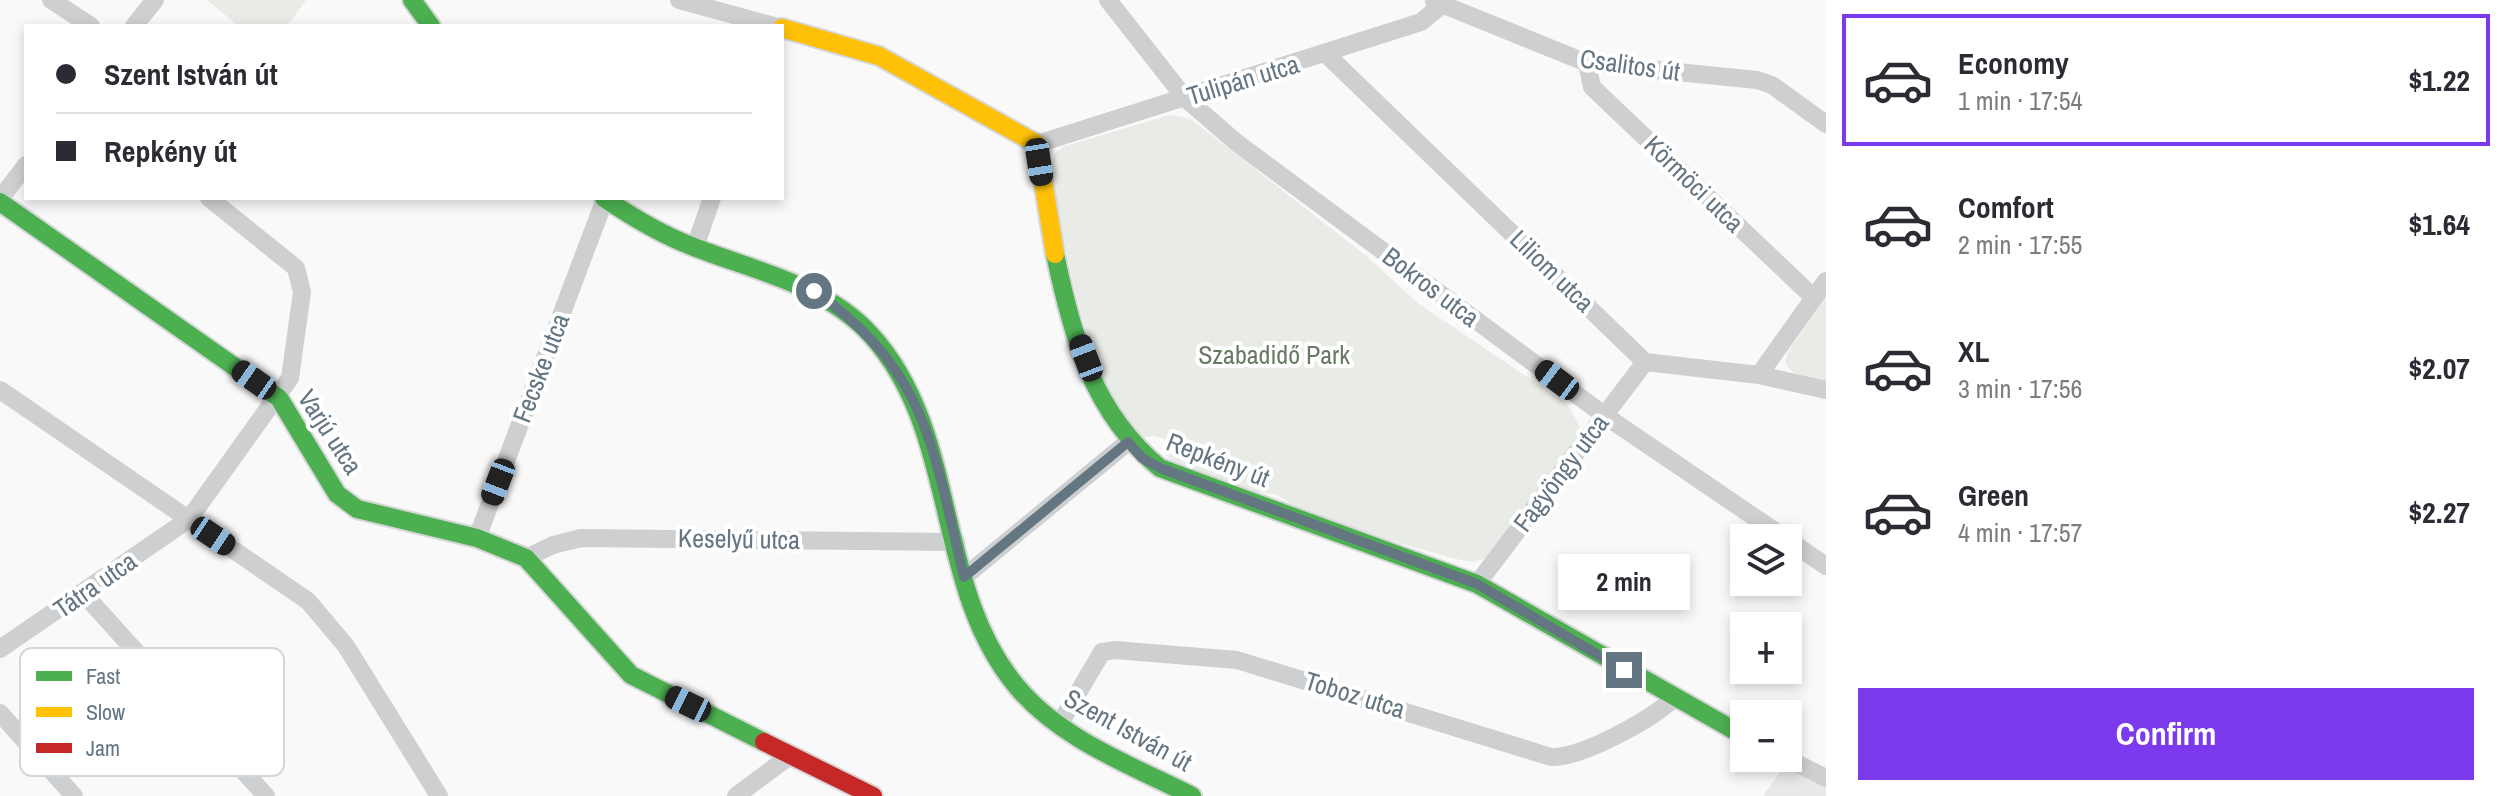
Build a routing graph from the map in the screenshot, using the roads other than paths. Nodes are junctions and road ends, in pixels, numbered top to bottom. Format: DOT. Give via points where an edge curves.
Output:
graph roads {
  1 [pos="51,0"];
  2 [pos="155,0"];
  3 [pos="412,0"];
  4 [pos="679,0"];
  5 [pos="1108,0"];
  6 [pos="1438,2"];
  7 [pos="88,24"];
  8 [pos="136,24"];
  9 [pos="430,24"];
  10 [pos="766,24"];
  11 [pos="784,29"];
  12 [pos="1326,54"];
  13 [pos="1587,63"];
  14 [pos="1185,98"];
  15 [pos="1826,124"];
  16 [pos="1037,144"];
  17 [pos="24,168"];
  18 [pos="0,200"];
  19 [pos="211,200"];
  20 [pos="603,200"];
  21 [pos="607,200"];
  22 [pos="711,200"];
  23 [pos="695,247"];
  24 [pos="1826,281"];
  25 [pos="1814,298"];
  26 [pos="1645,362"];
  27 [pos="1759,375"];
  28 [pos="0,390"];
  29 [pos="1826,390"];
  30 [pos="279,398"];
  31 [pos="1604,415"];
  32 [pos="1128,442"];
  33 [pos="189,519"];
  34 [pos="1765,524"];
  35 [pos="477,538"];
  36 [pos="956,542"];
  37 [pos="1802,549"];
  38 [pos="526,558"];
  39 [pos="1826,566"];
  40 [pos="964,577"];
  41 [pos="1477,584"];
  42 [pos="83,593"];
  43 [pos="133,648"];
  44 [pos="0,649"];
  45 [pos="1673,699"];
  46 [pos="0,713"];
  47 [pos="1059,725"];
  48 [pos="1730,729"];
  49 [pos="20,735"];
  50 [pos="791,755"];
  51 [pos="1802,766"];
  52 [pos="56,776"];
  53 [pos="248,776"];
  54 [pos="1826,778"];
  55 [pos="74,796"];
  56 [pos="266,796"];
  57 [pos="439,796"];
  58 [pos="736,796"];
  59 [pos="873,796"];
  60 [pos="1192,796"];
  1 -- 7 [label="street"];
  2 -- 8 [label="street"];
  3 -- 9 [label="street"];
  4 -- 10 [label="street"];
  5 -- 14 [label="street, Bokros utca"];
  6 -- 12 [label="street, Tulipán utca" via="1421,22"];
  6 -- 13 [label="street, Csalitos út"];
  11 -- 16 [label="street" via="879,56"];
  12 -- 14 [label="street, Tulipán utca"];
  12 -- 26 [label="street, Liliom utca"];
  13 -- 15 [label="street, Csalitos út" via="1757,80"];
  13 -- 25 [label="street, Körmöci utca" via="1592,87"];
  14 -- 16 [label="street, Tulipán utca"];
  14 -- 31 [label="street, Bokros utca" via="1237,143"];
  16 -- 32 [label="street, Repkény út" via="1051,243 1069,315 1099,391"];
  17 -- 18 [label="street"];
  18 -- 30 [label="street, Varjú utca"];
  19 -- 30 [label="street, Tátra utca" via="296,268 302,292 290,378"];
  20 -- 35 [label="street, Fecske utca"];
  21 -- 23 [label="street, Szent István út"];
  22 -- 23 [label="street"];
  23 -- 36 [label="street, Szent István út" via="814,291 871,335 914,398"];
  24 -- 25 [label="street"];
  25 -- 27 [label="street"];
  26 -- 27 [label="street"];
  26 -- 31 [label="street, Fagyöngy utca"];
  27 -- 29 [label="street"];
  28 -- 33 [label="street"];
  30 -- 33 [label="street, Tátra utca"];
  30 -- 35 [label="street, Varjú utca" via="337,494 357,509"];
  31 -- 34 [label="street, Bokros utca"];
  31 -- 41 [label="street, Fagyöngy utca"];
  32 -- 40 [label="street"];
  32 -- 41 [label="street, Repkény út" via="1160,468"];
  33 -- 42 [label="street, Tátra utca"];
  33 -- 57 [label="street" via="308,601 327,620"];
  35 -- 38 [label="street, Varjú utca"];
  36 -- 38 [label="street, Keselyű utca" via="581,538"];
  36 -- 40 [label="street, Szent István út"];
  37 -- 39 [label="street, Bokros utca"];
  38 -- 50 [label="street, Varjú utca" via="631,675"];
  40 -- 47 [label="street, Szent István út" via="980,626 1003,668"];
  41 -- 45 [label="street, Repkény út"];
  42 -- 43 [label="street"];
  42 -- 44 [label="street, Tátra utca"];
  45 -- 47 [label="street, Toboz utca" via="1662,710 1581,751 1551,757 1237,660 1115,650 1102,652 1094,662"];
  45 -- 48 [label="street, Repkény út"];
  46 -- 49 [label="street"];
  47 -- 60 [label="street, Szent István út"];
  50 -- 58 [label="street"];
  50 -- 59 [label="street, Varjú utca"];
  51 -- 54 [label="street"];
  52 -- 55 [label="street"];
  53 -- 56 [label="street"];
}
